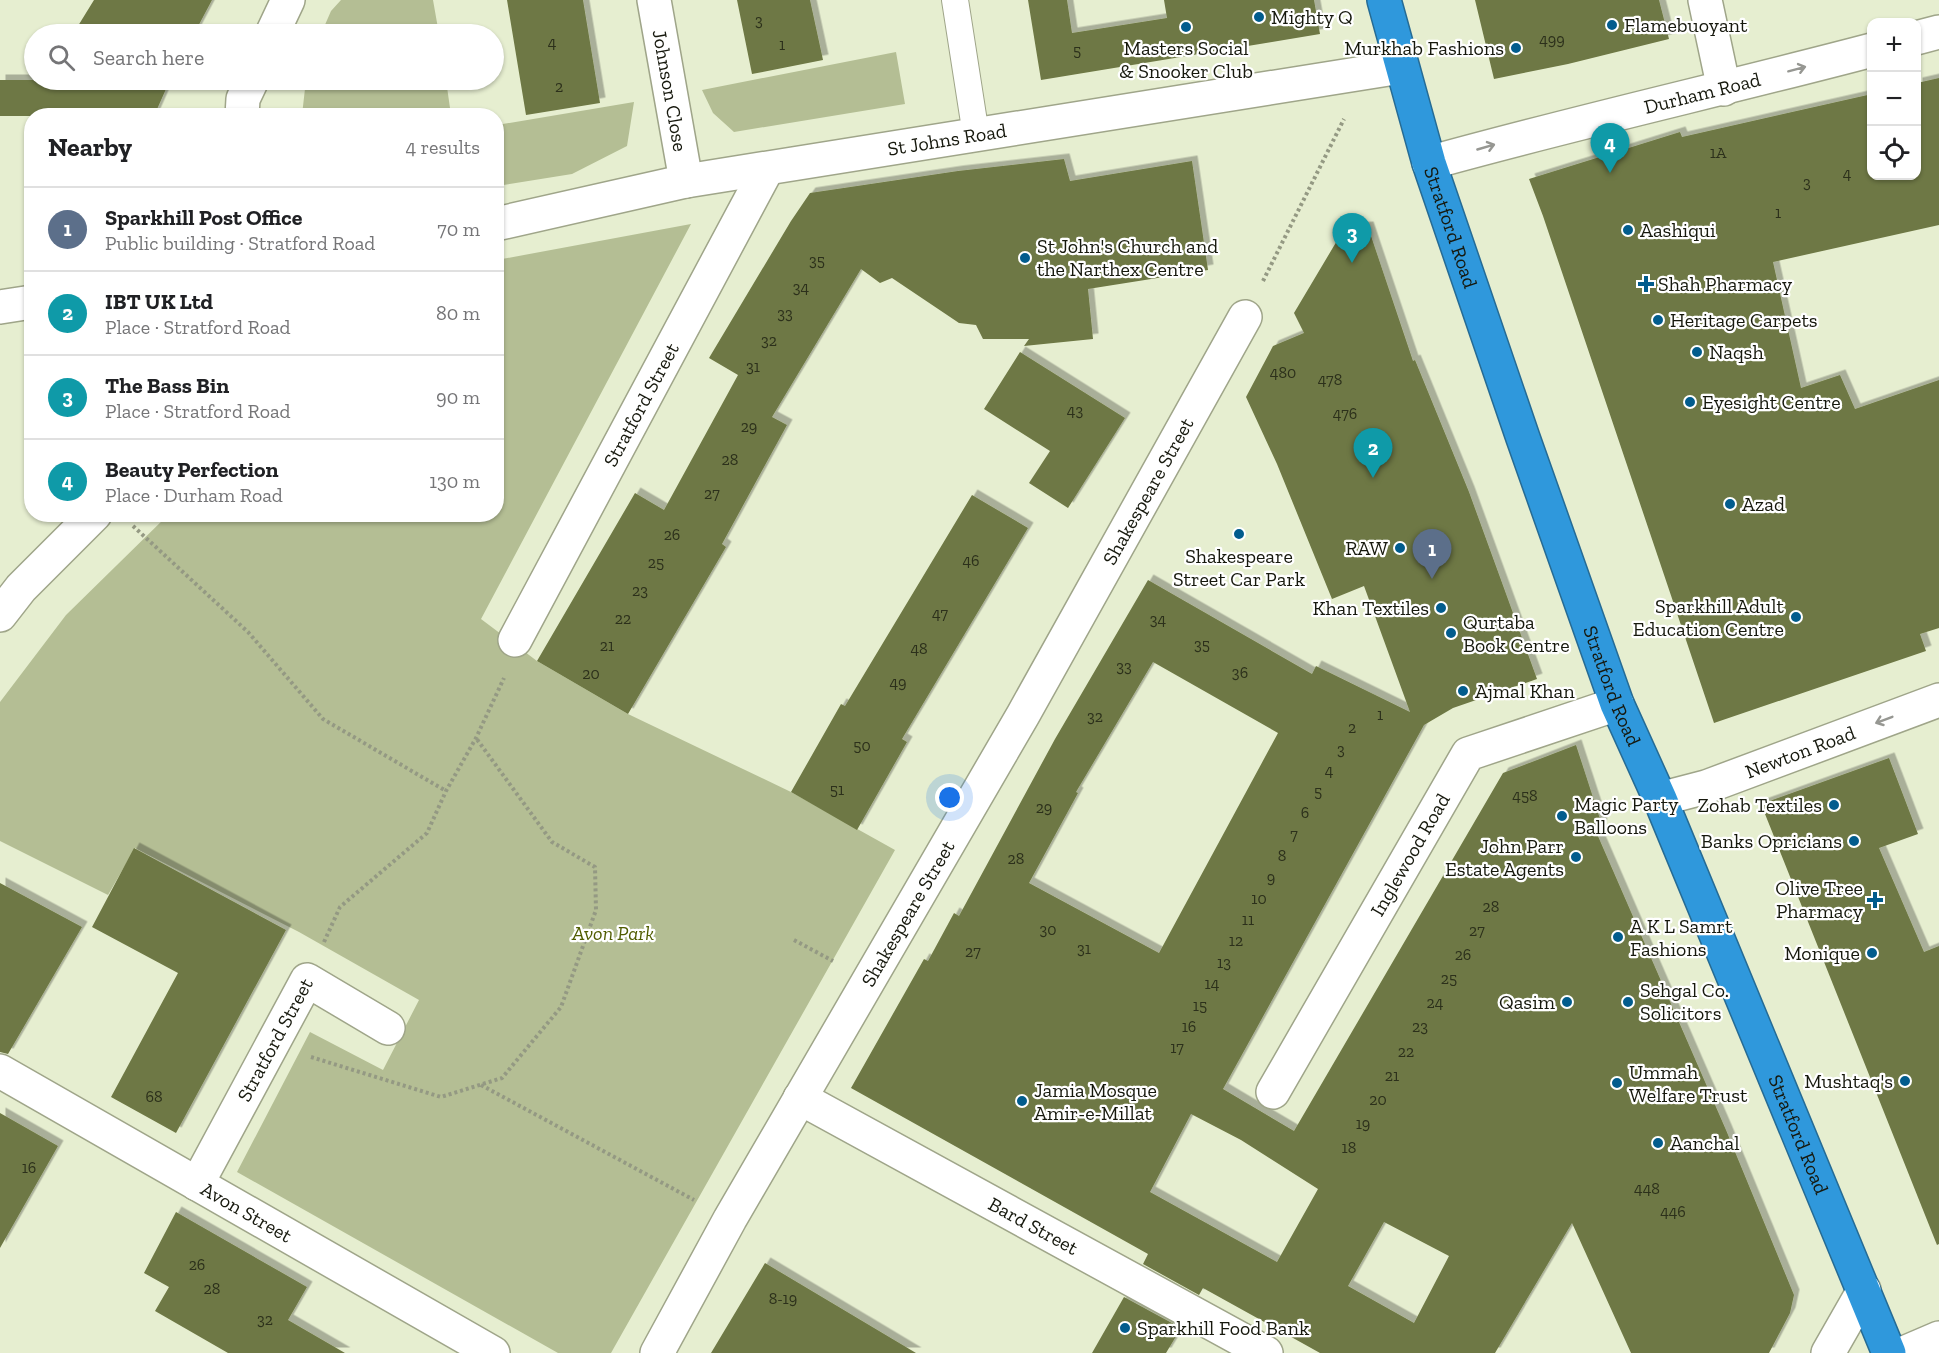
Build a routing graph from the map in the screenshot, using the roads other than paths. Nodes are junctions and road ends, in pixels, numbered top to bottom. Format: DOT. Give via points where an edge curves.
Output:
graph roads {
  1 [pos="288,0"];
  2 [pos="654,0"];
  3 [pos="955,0"];
  4 [pos="1384,0"];
  5 [pos="1705,0"];
  6 [pos="277,24"];
  7 [pos="1939,32"];
  8 [pos="1921,37"];
  9 [pos="1867,51"];
  10 [pos="1401,67"];
  11 [pos="1724,88"];
  12 [pos="247,90"];
  13 [pos="242,108"];
  14 [pos="976,135"];
  15 [pos="1429,163"];
  16 [pos="768,169"];
  17 [pos="686,181"];
  18 [pos="504,222"];
  19 [pos="24,303"];
  20 [pos="0,307"];
  21 [pos="1245,317"];
  22 [pos="87,522"];
  23 [pos="0,615"];
  24 [pos="515,640"];
  25 [pos="1939,700"];
  26 [pos="1617,704"];
  27 [pos="1660,800"];
  28 [pos="388,1028"];
  29 [pos="0,1071"];
  30 [pos="1273,1092"];
  31 [pos="800,1098"];
  32 [pos="197,1184"];
  33 [pos="1864,1290"];
  34 [pos="1939,1338"];
  35 [pos="493,1353"];
  36 [pos="657,1353"];
  37 [pos="1266,1353"];
  38 [pos="1828,1353"];
  39 [pos="1889,1353"];
  40 [pos="1904,1353"];
  1 -- 6 [label="street"];
  2 -- 17 [label="street, Johnson Close"];
  3 -- 14 [label="lane"];
  4 -- 10 [label="highway, Stratford Road"];
  5 -- 11 [label="street"];
  7 -- 8 [label="street"];
  11 -- 9 [label="street, Durham Road, one-way"];
  10 -- 14 [label="street, St Johns Road"];
  10 -- 15 [label="highway, Stratford Road"];
  15 -- 11 [label="street, Durham Road, one-way"];
  12 -- 13 [label="street"];
  14 -- 16 [label="street, St Johns Road"];
  15 -- 26 [label="highway, Stratford Road"];
  16 -- 17 [label="street, St Johns Road"];
  16 -- 24 [label="street, Stratford Street"];
  17 -- 18 [label="street, St Johns Road"];
  19 -- 20 [label="street"];
  21 -- 31 [label="street, Shakespeare Street" via="1023,715"];
  22 -- 23 [label="street" via="21,588"];
  25 -- 27 [label="street, Newton Road, one-way" via="1706,787"];
  26 -- 27 [label="highway, Stratford Road"];
  26 -- 30 [label="street, Inglewood Road" via="1468,754"];
  27 -- 33 [label="highway, Stratford Road"];
  28 -- 32 [label="street, Stratford Street" via="307,980"];
  29 -- 32 [label="street, Avon Street"];
  31 -- 36 [label="street, Shakespeare Street"];
  31 -- 37 [label="street, Bard Street"];
  32 -- 35 [label="street, Avon Street"];
  33 -- 38 [label="street"];
  33 -- 39 [label="highway, Stratford Road"];
  34 -- 40 [label="street"];
}
